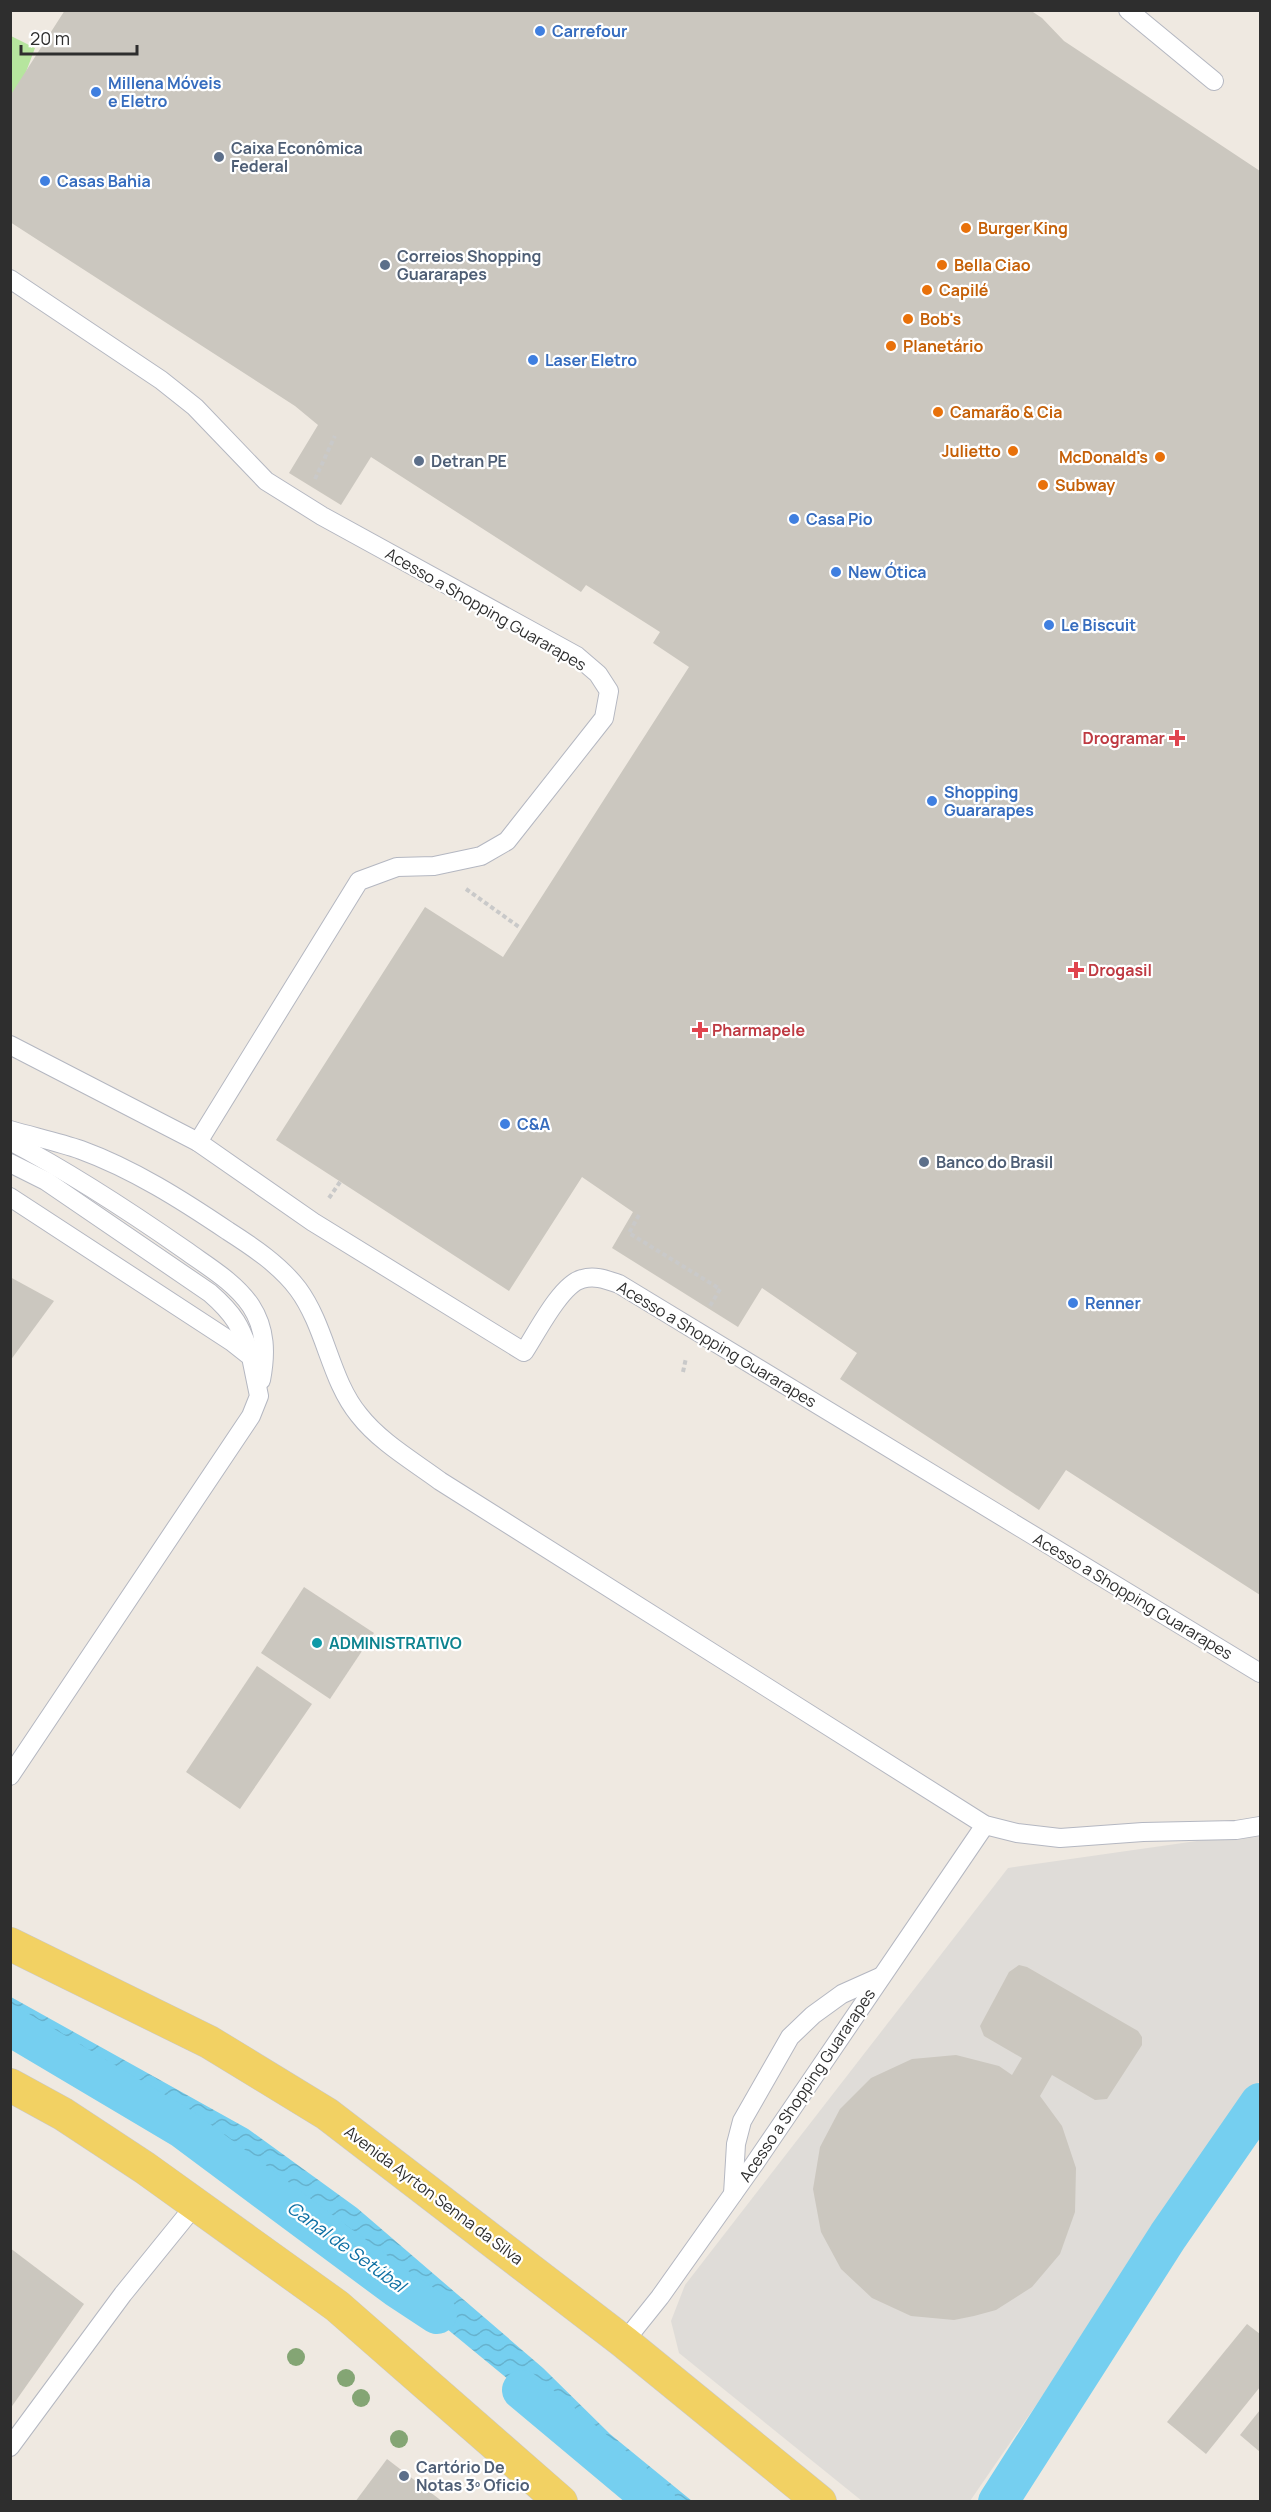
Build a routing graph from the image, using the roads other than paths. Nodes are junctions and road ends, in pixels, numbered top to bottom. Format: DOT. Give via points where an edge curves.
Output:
graph roads {
  1 [pos="1128,10"];
  2 [pos="1214,81"];
  3 [pos="10,279"];
  4 [pos="10,1045"];
  5 [pos="10,1130"];
  6 [pos="10,1141"];
  7 [pos="198,1142"];
  8 [pos="10,1163"];
  9 [pos="10,1197"];
  10 [pos="251,1357"];
  11 [pos="259,1396"];
  12 [pos="1260,1673"];
  13 [pos="10,1776"];
  14 [pos="985,1825"];
  15 [pos="1260,1826"];
  16 [pos="10,1944"];
  17 [pos="880,1977"];
  18 [pos="10,2085"];
  19 [pos="733,2194"];
  20 [pos="196,2204"];
  21 [pos="624,2342"];
  22 [pos="10,2447"];
  23 [pos="561,2502"];
  24 [pos="820,2502"];
  1 -- 2 [label="lane"];
  3 -- 7 [label="lane, Acesso a Shopping Guararapes" via="169,387 206,418 266,481 577,657 598,674 609,691 609,706 596,732 507,841 481,856 434,866 397,867 359,881"];
  4 -- 7 [label="lane, Acesso a Shopping Guararapes"];
  5 -- 14 [label="lane" via="81,1150 124,1169 184,1201 261,1252 297,1288 322,1330 353,1406 387,1442 440,1481"];
  6 -- 11 [label="lane" via="159,1231 220,1275 250,1304 264,1335"];
  7 -- 12 [label="lane, Acesso a Shopping Guararapes" via="313,1222 524,1352 566,1289 581,1279 601,1278 619,1284"];
  8 -- 10 [label="lane" via="46,1181 210,1293 242,1328"];
  9 -- 10 [label="lane" via="225,1336"];
  10 -- 11 [label="lane"];
  11 -- 13 [label="lane" via="251,1416"];
  14 -- 15 [label="lane" via="1060,1838"];
  14 -- 17 [label="lane, Acesso a Shopping Guararapes"];
  16 -- 21 [label="main road, Avenida Ayrton Senna da Silva" via="209,2042 327,2114"];
  17 -- 19 [label="lane, Acesso a Shopping Guararapes"];
  17 -- 19 [label="lane" via="842,1994 790,2037 742,2121 736,2144"];
  18 -- 20 [label="main road" via="63,2114"];
  19 -- 21 [label="lane, Acesso a Shopping Guararapes"];
  20 -- 22 [label="lane" via="123,2294"];
  20 -- 23 [label="main road" via="337,2306"];
  21 -- 24 [label="main road, Avenida Ayrton Senna da Silva"];
}
